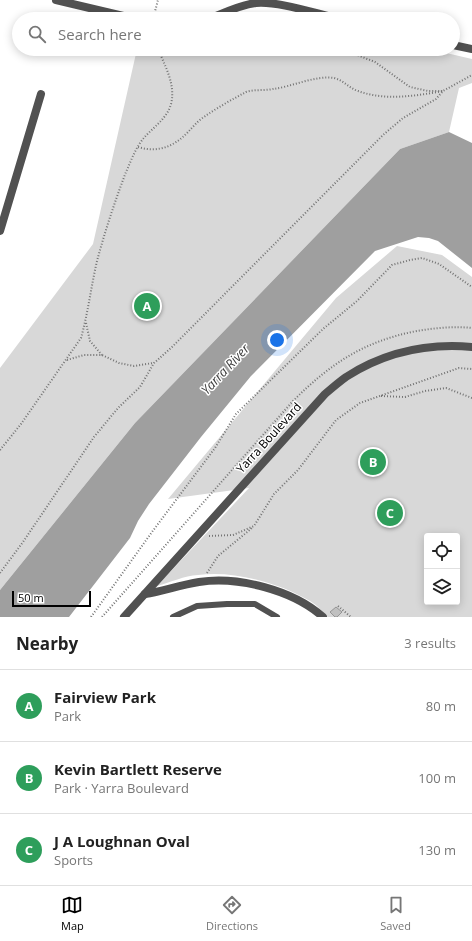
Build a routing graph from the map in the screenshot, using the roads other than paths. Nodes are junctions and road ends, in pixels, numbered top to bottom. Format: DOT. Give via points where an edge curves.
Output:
graph roads {
  1 [pos="56,0"];
  2 [pos="107,12"];
  3 [pos="226,12"];
  4 [pos="310,12"];
  5 [pos="460,46"];
  6 [pos="472,49"];
  7 [pos="41,94"];
  8 [pos="0,230"];
  9 [pos="472,347"];
  10 [pos="144,594"];
  11 [pos="124,617"];
  12 [pos="173,617"];
  13 [pos="277,617"];
  14 [pos="323,617"];
  1 -- 2 [label="street"];
  3 -- 4 [label="street" via="261,3"];
  5 -- 6 [label="street"];
  7 -- 8 [label="street"];
  9 -- 10 [label="street, Yarra Boulevard" via="435,346 410,350 364,366 345,378 325,394"];
  10 -- 11 [label="street, Yarra Boulevard"];
  10 -- 14 [label="street" via="201,582 232,582 269,589 308,605"];
  12 -- 13 [label="lane" via="197,606 255,604"];
}
